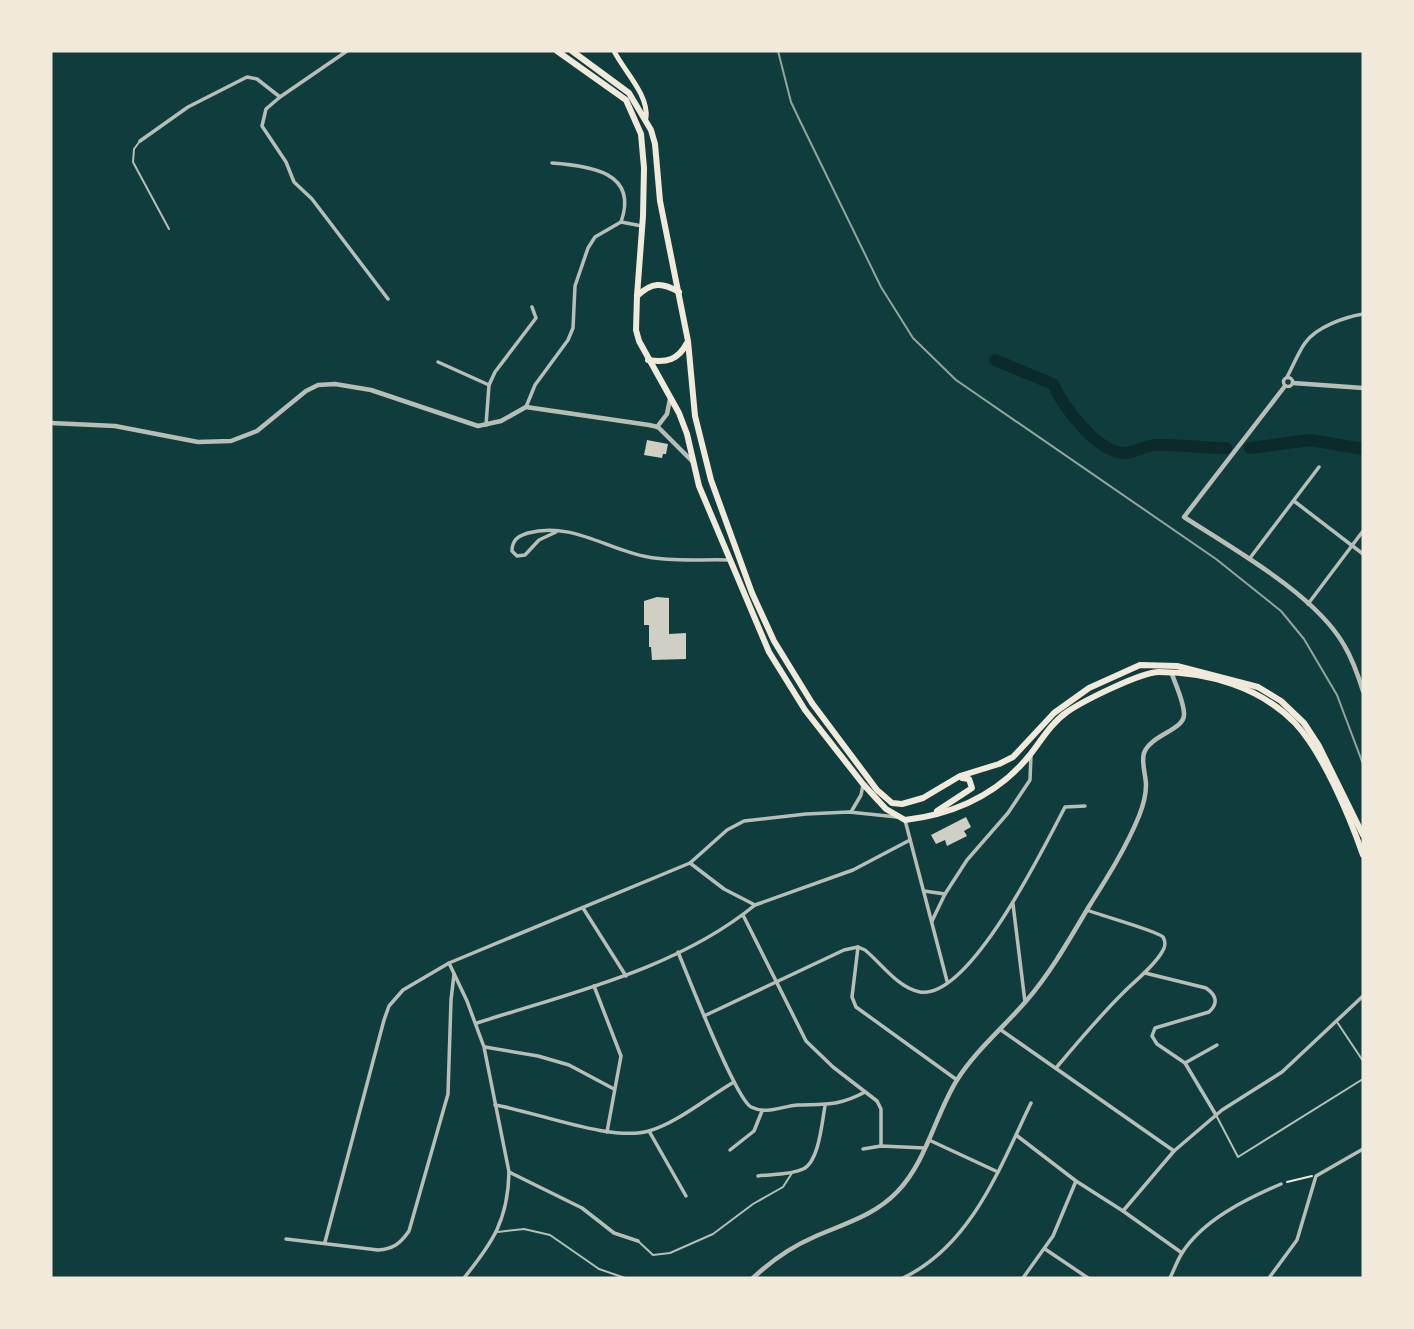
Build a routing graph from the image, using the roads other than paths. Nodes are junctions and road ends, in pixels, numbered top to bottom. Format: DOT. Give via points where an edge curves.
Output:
graph roads {
  1 [pos="347,51"];
  2 [pos="557,51"];
  3 [pos="572,51"];
  4 [pos="614,51"];
  5 [pos="625,70"];
  6 [pos="616,83"];
  7 [pos="280,97"];
  8 [pos="646,118"];
  9 [pos="140,141"];
  10 [pos="552,163"];
  11 [pos="621,222"];
  12 [pos="642,226"];
  13 [pos="169,229"];
  14 [pos="680,292"];
  15 [pos="637,296"];
  16 [pos="388,299"];
  17 [pos="532,307"];
  18 [pos="1363,314"];
  19 [pos="688,341"];
  20 [pos="648,360"];
  21 [pos="438,362"];
  22 [pos="1287,377"];
  23 [pos="1293,383"];
  24 [pos="489,385"];
  25 [pos="1285,386"];
  26 [pos="1363,388"];
  27 [pos="671,398"];
  28 [pos="526,407"];
  29 [pos="51,423"];
  30 [pos="486,425"];
  31 [pos="657,427"];
  32 [pos="692,461"];
  33 [pos="1319,467"];
  34 [pos="1294,501"];
  35 [pos="556,531"];
  36 [pos="1363,531"];
  37 [pos="1352,545"];
  38 [pos="1363,554"];
  39 [pos="731,560"];
  40 [pos="1248,560"];
  41 [pos="1308,604"];
  42 [pos="1172,674"];
  43 [pos="1363,689"];
  44 [pos="1031,753"];
  45 [pos="863,784"];
  46 [pos="938,789"];
  47 [pos="1085,806"];
  48 [pos="851,812"];
  49 [pos="933,815"];
  50 [pos="901,819"];
  51 [pos="1363,835"];
  52 [pos="910,840"];
  53 [pos="1363,855"];
  54 [pos="690,863"];
  55 [pos="924,891"];
  56 [pos="945,894"];
  57 [pos="1013,904"];
  58 [pos="755,905"];
  59 [pos="583,908"];
  60 [pos="1087,910"];
  61 [pos="743,915"];
  62 [pos="932,921"];
  63 [pos="858,947"];
  64 [pos="678,952"];
  65 [pos="449,963"];
  66 [pos="1145,973"];
  67 [pos="454,974"];
  68 [pos="626,976"];
  69 [pos="777,981"];
  70 [pos="948,982"];
  71 [pos="594,986"];
  72 [pos="1363,996"];
  73 [pos="1026,1002"];
  74 [pos="704,1016"];
  75 [pos="1336,1021"];
  76 [pos="477,1023"];
  77 [pos="1001,1030"];
  78 [pos="1217,1045"];
  79 [pos="484,1047"];
  80 [pos="1363,1061"];
  81 [pos="1185,1063"];
  82 [pos="1056,1068"];
  83 [pos="1363,1079"];
  84 [pos="957,1080"];
  85 [pos="734,1082"];
  86 [pos="614,1089"];
  87 [pos="865,1092"];
  88 [pos="1031,1102"];
  89 [pos="495,1105"];
  90 [pos="825,1106"];
  91 [pos="762,1111"];
  92 [pos="1216,1115"];
  93 [pos="649,1131"];
  94 [pos="607,1132"];
  95 [pos="1016,1135"];
  96 [pos="929,1140"];
  97 [pos="881,1146"];
  98 [pos="925,1148"];
  99 [pos="863,1149"];
  100 [pos="1363,1149"];
  101 [pos="730,1150"];
  102 [pos="1174,1151"];
  103 [pos="509,1172"];
  104 [pos="792,1172"];
  105 [pos="998,1172"];
  106 [pos="758,1176"];
  107 [pos="1076,1181"];
  108 [pos="1281,1184"];
  109 [pos="686,1196"];
  110 [pos="1124,1211"];
  111 [pos="497,1232"];
  112 [pos="286,1239"];
  113 [pos="638,1241"];
  114 [pos="325,1242"];
  115 [pos="1045,1249"];
  116 [pos="1182,1253"];
  117 [pos="464,1278"];
  118 [pos="625,1278"];
  119 [pos="753,1278"];
  120 [pos="904,1278"];
  121 [pos="1023,1278"];
  122 [pos="1088,1278"];
  123 [pos="1170,1278"];
  124 [pos="1269,1278"];
  1 -- 7 [label="street"];
  2 -- 12 [label="main road" via="626,100 643,144"];
  3 -- 6 [label="main road"];
  4 -- 5 [label="main road"];
  5 -- 6 [label="main road"];
  5 -- 8 [label="main road" via="643,99"];
  6 -- 8 [label="main road"];
  7 -- 9 [label="street" via="247,77 188,107"];
  7 -- 16 [label="street" via="266,109 262,126 294,181"];
  8 -- 14 [label="main road" via="655,144 660,201"];
  9 -- 13 [label="lane" via="133,162"];
  10 -- 11 [label="street" via="599,169 610,177 626,195"];
  11 -- 12 [label="street"];
  11 -- 28 [label="street" via="595,237 588,248 575,286 573,328 535,385"];
  12 -- 15 [label="main road"];
  14 -- 15 [label="main road" via="662,283"];
  14 -- 19 [label="main road"];
  15 -- 20 [label="main road" via="636,330"];
  17 -- 24 [label="street" via="536,318 532,326 504,358"];
  18 -- 22 [label="street" via="1313,334"];
  19 -- 20 [label="main road" via="677,358"];
  19 -- 46 [label="main road" via="695,416 711,480 774,640 812,703 886,799 902,804"];
  20 -- 27 [label="main road"];
  21 -- 24 [label="street"];
  22 -- 23 [label="street"];
  22 -- 25 [label="street"];
  23 -- 25 [label="street"];
  23 -- 26 [label="street"];
  24 -- 30 [label="street"];
  25 -- 40 [label="street" via="1184,517"];
  27 -- 31 [label="street"];
  27 -- 32 [label="main road" via="687,434"];
  28 -- 30 [label="street"];
  28 -- 31 [label="street"];
  29 -- 30 [label="street" via="115,426 198,442 231,441 257,431 306,391 335,384 371,390 466,423"];
  31 -- 32 [label="street"];
  32 -- 39 [label="main road"];
  33 -- 34 [label="street"];
  34 -- 37 [label="street"];
  34 -- 40 [label="street"];
  35 -- 35 [label="street" via="539,540 526,555 512,551 519,536"];
  35 -- 39 [label="street" via="648,557"];
  36 -- 37 [label="street"];
  37 -- 38 [label="street"];
  37 -- 41 [label="street"];
  39 -- 45 [label="main road" via="758,630 784,678"];
  40 -- 41 [label="street"];
  41 -- 43 [label="street" via="1344,644"];
  42 -- 44 [label="main road" via="1157,672 1086,700 1064,714"];
  42 -- 53 [label="main road" via="1234,684 1275,704 1311,746 1337,792"];
  42 -- 60 [label="street" via="1183,720 1157,737 1144,753 1146,785 1140,815"];
  44 -- 49 [label="main road" via="1019,768 972,803"];
  44 -- 56 [label="street" via="1030,780"];
  45 -- 48 [label="street"];
  45 -- 50 [label="main road"];
  46 -- 49 [label="main road" via="964,777 972,784 968,792"];
  46 -- 51 [label="main road" via="1013,757 1054,713 1089,688 1140,665 1177,666 1258,687 1281,701 1319,746"];
  47 -- 57 [label="street" via="1065,807"];
  48 -- 50 [label="street"];
  48 -- 54 [label="street" via="744,821"];
  49 -- 50 [label="main road"];
  50 -- 52 [label="street"];
  52 -- 55 [label="street"];
  52 -- 58 [label="street" via="853,870"];
  54 -- 58 [label="street"];
  54 -- 59 [label="street"];
  55 -- 56 [label="street"];
  55 -- 62 [label="street"];
  56 -- 62 [label="street"];
  57 -- 70 [label="street"];
  57 -- 73 [label="street"];
  58 -- 61 [label="street"];
  59 -- 65 [label="street"];
  59 -- 68 [label="street"];
  60 -- 66 [label="street" via="1157,932 1163,938 1163,952"];
  60 -- 73 [label="street"];
  61 -- 64 [label="street"];
  61 -- 69 [label="street"];
  62 -- 70 [label="street"];
  63 -- 69 [label="street"];
  63 -- 70 [label="street" via="918,992"];
  63 -- 84 [label="street" via="852,998 856,1007"];
  64 -- 68 [label="street"];
  64 -- 74 [label="street"];
  65 -- 67 [label="street"];
  65 -- 114 [label="street" via="403,990 389,1006"];
  66 -- 81 [label="street" via="1213,993 1216,1001 1209,1012 1154,1028 1154,1040"];
  66 -- 82 [label="street"];
  67 -- 76 [label="street"];
  67 -- 114 [label="street" via="448,1094 409,1231 391,1249 355,1249"];
  68 -- 71 [label="street"];
  69 -- 74 [label="street"];
  69 -- 87 [label="street" via="806,1041"];
  71 -- 76 [label="street"];
  71 -- 86 [label="street" via="621,1056"];
  72 -- 75 [label="street"];
  73 -- 77 [label="street"];
  74 -- 85 [label="street"];
  75 -- 80 [label="lane"];
  75 -- 92 [label="street" via="1282,1072"];
  76 -- 79 [label="street"];
  77 -- 82 [label="street"];
  77 -- 84 [label="street"];
  78 -- 81 [label="street"];
  79 -- 86 [label="street" via="569,1065"];
  79 -- 89 [label="street"];
  81 -- 92 [label="street"];
  82 -- 102 [label="street"];
  83 -- 92 [label="lane" via="1238,1157"];
  84 -- 96 [label="street"];
  85 -- 91 [label="street" via="747,1105"];
  85 -- 93 [label="street"];
  86 -- 94 [label="street"];
  87 -- 90 [label="street"];
  87 -- 97 [label="street" via="881,1109"];
  88 -- 95 [label="street"];
  89 -- 94 [label="street"];
  89 -- 103 [label="street"];
  90 -- 91 [label="street"];
  90 -- 104 [label="street" via="809,1166"];
  91 -- 101 [label="street" via="754,1131"];
  92 -- 102 [label="street"];
  93 -- 94 [label="street"];
  93 -- 109 [label="street"];
  95 -- 105 [label="street"];
  95 -- 107 [label="street"];
  96 -- 98 [label="street"];
  96 -- 105 [label="street"];
  97 -- 98 [label="street"];
  97 -- 99 [label="street"];
  98 -- 119 [label="street" via="899,1190 886,1202 784,1253"];
  100 -- 124 [label="street" via="1316,1176 1297,1240"];
  102 -- 110 [label="street"];
  103 -- 111 [label="street" via="509,1193"];
  103 -- 113 [label="street" via="582,1208 614,1233"];
  104 -- 106 [label="street"];
  104 -- 113 [label="lane" via="783,1187 713,1234 670,1253 653,1255"];
  105 -- 120 [label="street" via="979,1206 947,1246"];
  107 -- 110 [label="street"];
  107 -- 115 [label="street"];
  108 -- 116 [label="street" via="1219,1218"];
  110 -- 116 [label="street"];
  111 -- 117 [label="street"];
  111 -- 118 [label="lane" via="524,1229 550,1235 599,1269"];
  112 -- 114 [label="street"];
  115 -- 121 [label="street"];
  115 -- 122 [label="street"];
  116 -- 123 [label="street"];
}
